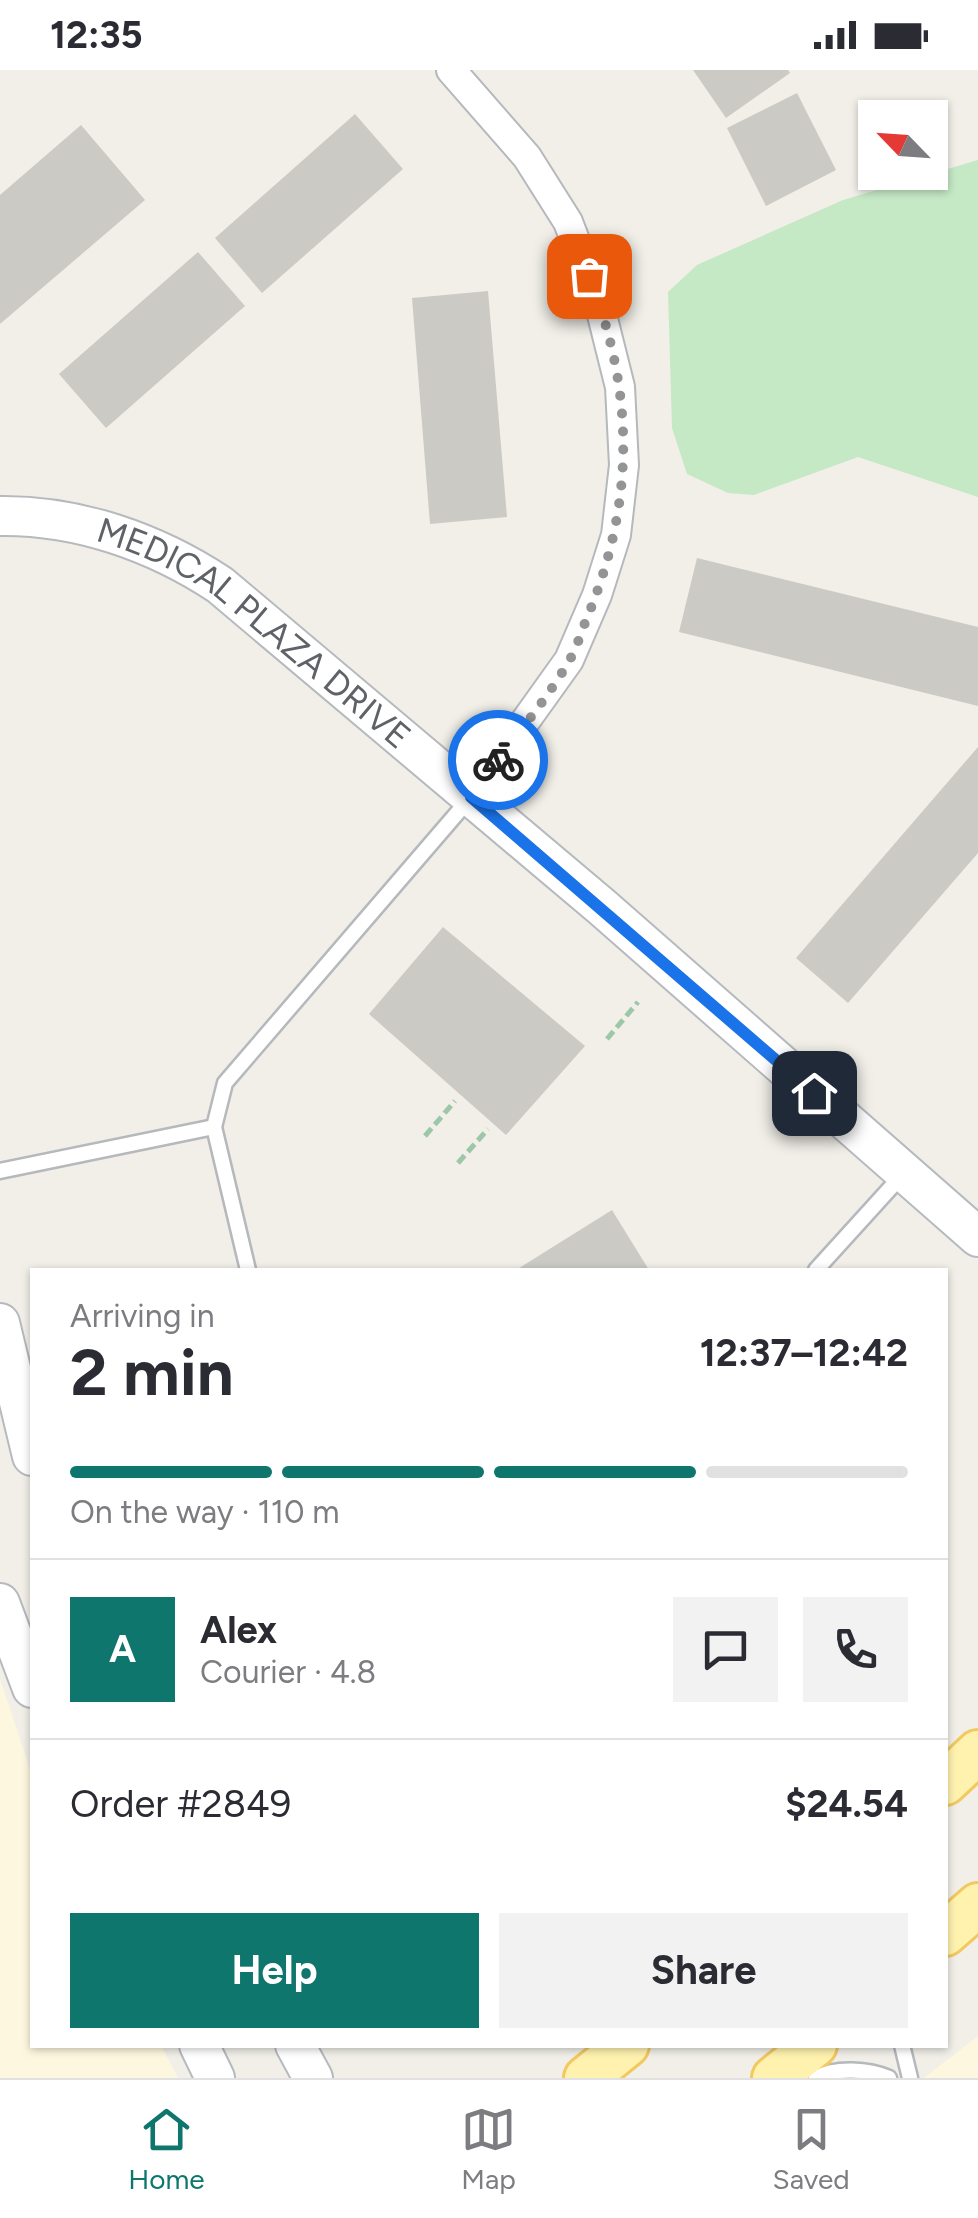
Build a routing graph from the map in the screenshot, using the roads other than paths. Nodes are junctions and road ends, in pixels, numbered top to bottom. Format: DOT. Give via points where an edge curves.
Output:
graph roads {
  1 [pos="451,70"];
  2 [pos="0,516"];
  3 [pos="471,797"];
  4 [pos="214,1126"];
  5 [pos="0,1171"];
  6 [pos="905,1172"];
  7 [pos="978,1237"];
  8 [pos="248,1268"];
  9 [pos="818,1268"];
  10 [pos="0,1324"];
  11 [pos="30,1448"];
  12 [pos="0,1603"];
  13 [pos="30,1683"];
  14 [pos="978,1752"];
  15 [pos="948,1780"];
  16 [pos="978,1906"];
  17 [pos="948,1931"];
  18 [pos="948,1947"];
  19 [pos="200,2048"];
  20 [pos="297,2048"];
  21 [pos="623,2048"];
  22 [pos="811,2048"];
  23 [pos="903,2048"];
  24 [pos="215,2078"];
  25 [pos="313,2078"];
  26 [pos="586,2078"];
  27 [pos="774,2078"];
  28 [pos="816,2078"];
  29 [pos="889,2078"];
  30 [pos="910,2078"];
  1 -- 3 [label="street" via="527,157 568,222 600,303 620,387 624,464 616,535 570,660"];
  2 -- 3 [label="street, MEDICAL PLAZA DRIVE" via="82,525 148,546 201,573"];
  3 -- 4 [label="lane" via="225,1083"];
  3 -- 6 [label="street, MEDICAL PLAZA DRIVE"];
  4 -- 5 [label="lane"];
  4 -- 8 [label="lane"];
  6 -- 7 [label="street, MEDICAL PLAZA DRIVE"];
  6 -- 9 [label="lane"];
  10 -- 11 [label="street"];
  12 -- 13 [label="street"];
  14 -- 15 [label="main road"];
  16 -- 17 [label="main road"];
  16 -- 18 [label="lane"];
  19 -- 24 [label="street"];
  20 -- 25 [label="street"];
  21 -- 26 [label="main road"];
  22 -- 27 [label="main road"];
  23 -- 30 [label="lane"];
  28 -- 29 [label="lane" via="856,2071"];
}
